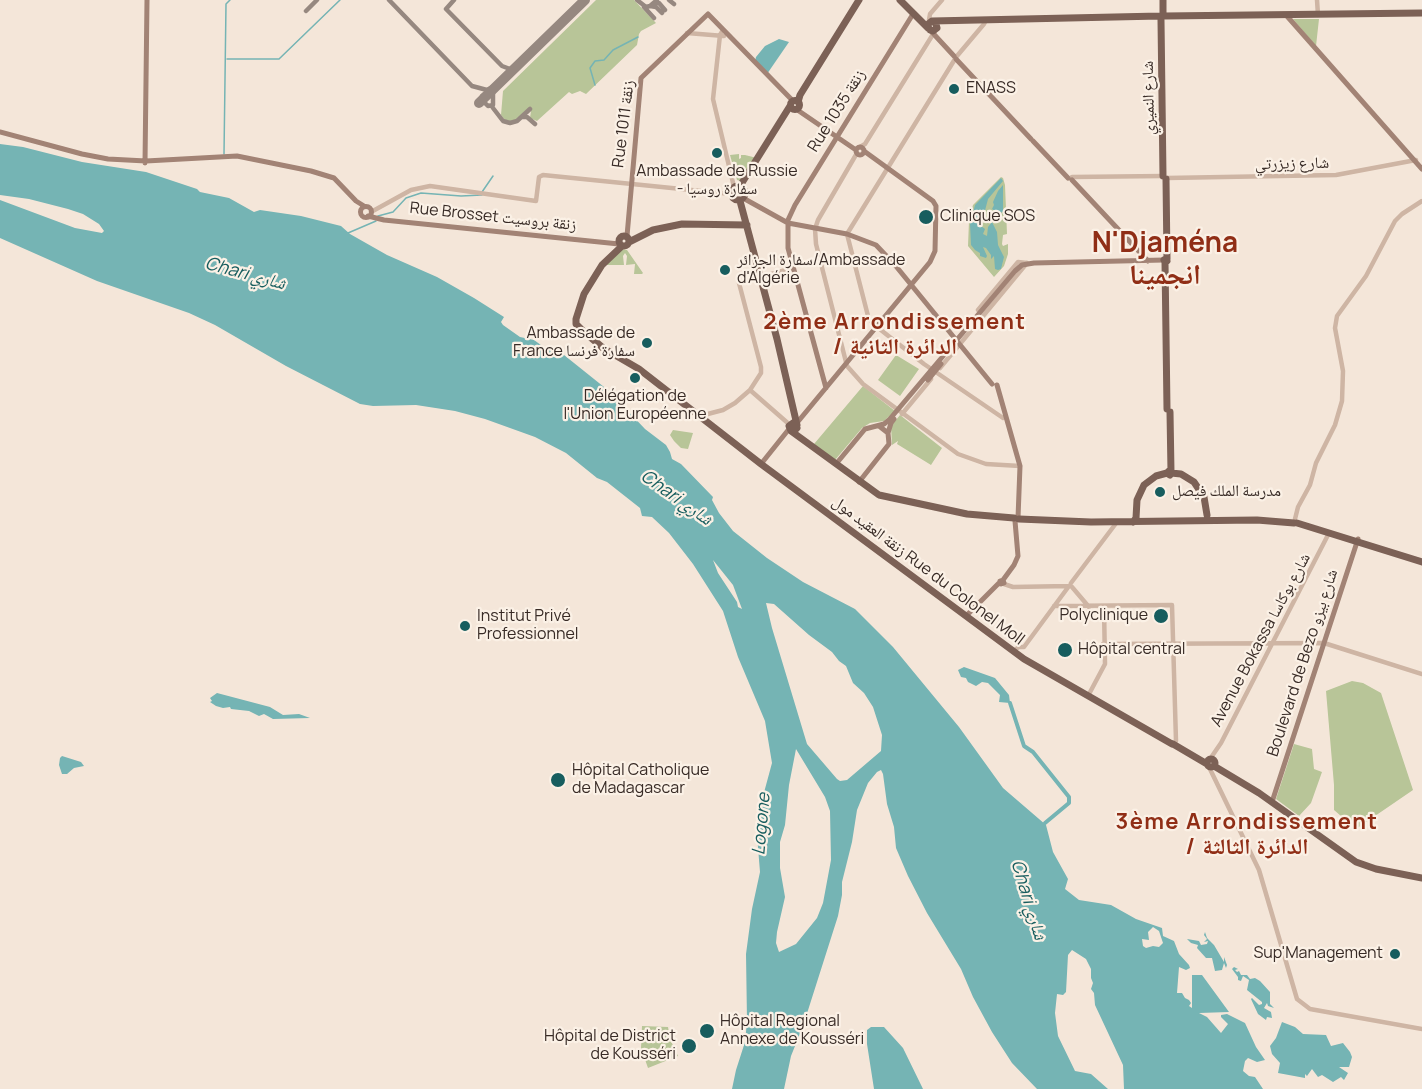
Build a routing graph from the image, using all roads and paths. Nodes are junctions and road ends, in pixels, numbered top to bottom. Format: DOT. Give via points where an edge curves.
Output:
graph roads {
  1 [pos="147,0"];
  2 [pos="858,0"];
  3 [pos="901,0"];
  4 [pos="942,0"];
  5 [pos="1162,0"];
  6 [pos="1318,0"];
  7 [pos="913,14"];
  8 [pos="1422,14"];
  9 [pos="1288,16"];
  10 [pos="1319,16"];
  11 [pos="1162,18"];
  12 [pos="986,21"];
  13 [pos="932,27"];
  14 [pos="687,33"];
  15 [pos="723,34"];
  16 [pos="956,57"];
  17 [pos="794,105"];
  18 [pos="0,133"];
  19 [pos="838,135"];
  20 [pos="860,151"];
  21 [pos="146,159"];
  22 [pos="1415,160"];
  23 [pos="1422,168"];
  24 [pos="887,169"];
  25 [pos="1165,177"];
  26 [pos="1070,178"];
  27 [pos="631,184"];
  28 [pos="738,193"];
  29 [pos="1422,201"];
  30 [pos="368,212"];
  31 [pos="788,224"];
  32 [pos="746,225"];
  33 [pos="815,229"];
  34 [pos="847,234"];
  35 [pos="623,241"];
  36 [pos="1146,261"];
  37 [pos="1165,261"];
  38 [pos="1027,263"];
  39 [pos="793,268"];
  40 [pos="759,277"];
  41 [pos="910,284"];
  42 [pos="875,326"];
  43 [pos="957,341"];
  44 [pos="845,362"];
  45 [pos="933,370"];
  46 [pos="993,383"];
  47 [pos="826,387"];
  48 [pos="750,390"];
  49 [pos="899,411"];
  50 [pos="700,416"];
  51 [pos="1003,418"];
  52 [pos="794,425"];
  53 [pos="879,426"];
  54 [pos="888,434"];
  55 [pos="761,464"];
  56 [pos="836,464"];
  57 [pos="1019,466"];
  58 [pos="1169,472"];
  59 [pos="859,482"];
  60 [pos="1204,518"];
  61 [pos="1017,519"];
  62 [pos="1296,520"];
  63 [pos="1136,521"];
  64 [pos="1117,522"];
  65 [pos="1331,532"];
  66 [pos="1358,540"];
  67 [pos="1422,561"];
  68 [pos="1003,582"];
  69 [pos="1071,586"];
  70 [pos="1054,606"];
  71 [pos="1089,607"];
  72 [pos="1103,607"];
  73 [pos="968,617"];
  74 [pos="1273,643"];
  75 [pos="1173,644"];
  76 [pos="1324,644"];
  77 [pos="1104,645"];
  78 [pos="1331,646"];
  79 [pos="1024,647"];
  80 [pos="1013,651"];
  81 [pos="1322,653"];
  82 [pos="1024,659"];
  83 [pos="1422,675"];
  84 [pos="1088,695"];
  85 [pos="1173,740"];
  86 [pos="1211,764"];
  87 [pos="1272,799"];
  88 [pos="1422,876"];
  89 [pos="1422,1029"];
  1 -- 21 [label="main road"];
  2 -- 17 [label="main road"];
  3 -- 7 [label="main road"];
  3 -- 13 [label="main road"];
  4 -- 13 [label="street" via="930,14"];
  5 -- 11 [label="main road, شارع النميري"];
  6 -- 10 [label="street"];
  7 -- 13 [label="main road"];
  7 -- 19 [label="main road, Rue 1035 زنقة"];
  8 -- 10 [label="main road"];
  9 -- 10 [label="main road"];
  9 -- 11 [label="main road"];
  9 -- 22 [label="main road"];
  11 -- 12 [label="main road"];
  11 -- 25 [label="main road, شارع النميري"];
  12 -- 13 [label="main road" via="948,22"];
  12 -- 16 [label="street"];
  13 -- 16 [label="main road"];
  13 -- 20 [label="street" via="929,40"];
  14 -- 15 [label="street"];
  14 -- 15 [label="main road, Rue 1011 زنقة" via="706,15"];
  14 -- 27 [label="main road, Rue 1011 زنقة" via="641,78"];
  15 -- 17 [label="main road"];
  15 -- 28 [label="street" via="714,98"];
  16 -- 24 [label="street"];
  16 -- 26 [label="main road"];
  17 -- 19 [label="main road"];
  17 -- 28 [label="main road"];
  18 -- 21 [label="main road" via="108,159"];
  19 -- 20 [label="main road"];
  19 -- 31 [label="main road, Rue 1035 زنقة" via="795,205"];
  20 -- 24 [label="main road"];
  20 -- 33 [label="street"];
  21 -- 30 [label="main road" via="237,156 331,176"];
  22 -- 23 [label="main road"];
  22 -- 25 [label="street, شارع زيزرتي" via="1336,175"];
  24 -- 34 [label="street"];
  24 -- 41 [label="main road" via="935,204 934,255"];
  25 -- 26 [label="street, شارع زيزرتي"];
  25 -- 37 [label="main road, شارع النميري"];
  26 -- 36 [label="main road"];
  27 -- 28 [label="street"];
  27 -- 30 [label="street" via="541,175 536,201 430,186 411,190"];
  27 -- 35 [label="main road, Rue 1011 زنقة"];
  28 -- 31 [label="main road"];
  28 -- 32 [label="main road"];
  29 -- 62 [label="street" via="1395,222 1366,276 1337,316 1342,401"];
  30 -- 35 [label="main road, Rue Brosset زنقة بروسيت"];
  31 -- 33 [label="main road"];
  31 -- 39 [label="main road"];
  32 -- 35 [label="main road" via="682,224"];
  32 -- 40 [label="main road"];
  33 -- 34 [label="main road"];
  33 -- 44 [label="street"];
  34 -- 41 [label="main road" via="876,245"];
  34 -- 42 [label="street" via="868,316"];
  35 -- 50 [label="main road, زنقة العقيد مول Rue du Colonel Moll" via="590,284 581,300 576,324 603,348 633,365"];
  36 -- 37 [label="main road"];
  36 -- 38 [label="main road"];
  37 -- 58 [label="main road, شارع النميري"];
  38 -- 43 [label="street"];
  38 -- 43 [label="main road"];
  39 -- 40 [label="street"];
  39 -- 47 [label="main road"];
  40 -- 48 [label="street" via="739,283 761,367"];
  40 -- 52 [label="main road"];
  41 -- 42 [label="main road"];
  41 -- 43 [label="main road"];
  42 -- 44 [label="main road"];
  42 -- 45 [label="street"];
  43 -- 45 [label="main road"];
  43 -- 46 [label="main road"];
  44 -- 47 [label="main road"];
  44 -- 49 [label="street" via="854,375"];
  45 -- 49 [label="main road"];
  45 -- 51 [label="street"];
  46 -- 51 [label="main road"];
  46 -- 57 [label="main road"];
  47 -- 52 [label="main road"];
  48 -- 50 [label="street" via="730,406"];
  48 -- 52 [label="street"];
  49 -- 53 [label="main road"];
  49 -- 54 [label="main road"];
  49 -- 57 [label="street" via="965,458 997,466"];
  50 -- 55 [label="main road, زنقة العقيد مول Rue du Colonel Moll"];
  51 -- 57 [label="main road"];
  52 -- 55 [label="main road"];
  52 -- 56 [label="main road" via="802,438"];
  53 -- 54 [label="main road"];
  53 -- 56 [label="main road" via="863,430"];
  54 -- 59 [label="main road" via="888,447"];
  55 -- 73 [label="main road, زنقة العقيد مول Rue du Colonel Moll"];
  56 -- 59 [label="main road"];
  57 -- 61 [label="main road"];
  58 -- 60 [label="main road" via="1194,482 1204,497"];
  58 -- 63 [label="main road" via="1144,485 1137,500"];
  59 -- 61 [label="main road" via="879,495 967,514"];
  60 -- 62 [label="main road"];
  60 -- 63 [label="main road"];
  61 -- 64 [label="main road"];
  61 -- 68 [label="main road" via="1018,556"];
  62 -- 65 [label="main road"];
  63 -- 64 [label="main road"];
  64 -- 69 [label="street"];
  65 -- 66 [label="main road"];
  65 -- 74 [label="street, Avenue Bokassa شارع بوكاسا"];
  66 -- 67 [label="main road"];
  66 -- 76 [label="main road, Boulevard de Bezo شارع بيزو"];
  68 -- 69 [label="street" via="1013,587"];
  68 -- 73 [label="main road"];
  69 -- 70 [label="street"];
  69 -- 71 [label="street"];
  70 -- 71 [label="street"];
  70 -- 79 [label="street"];
  71 -- 72 [label="street"];
  72 -- 75 [label="street" via="1172,605"];
  72 -- 77 [label="street"];
  73 -- 80 [label="main road, زنقة العقيد مول Rue du Colonel Moll"];
  74 -- 75 [label="street"];
  74 -- 76 [label="street"];
  74 -- 86 [label="street, Avenue Bokassa شارع بوكاسا"];
  75 -- 77 [label="street"];
  75 -- 85 [label="street"];
  76 -- 78 [label="street"];
  76 -- 81 [label="main road, Boulevard de Bezo شارع بيزو"];
  76 -- 83 [label="street"];
  77 -- 84 [label="street" via="1104,668"];
  78 -- 81 [label="main road"];
  78 -- 83 [label="street"];
  79 -- 80 [label="street"];
  79 -- 82 [label="street"];
  80 -- 82 [label="main road, زنقة العقيد مول Rue du Colonel Moll"];
  81 -- 87 [label="main road, Boulevard de Bezo شارع بيزو"];
  82 -- 84 [label="main road, زنقة العقيد مول Rue du Colonel Moll"];
  84 -- 85 [label="main road, زنقة العقيد مول Rue du Colonel Moll"];
  85 -- 86 [label="main road"];
  85 -- 86 [label="main road"];
  86 -- 87 [label="main road"];
  86 -- 89 [label="street" via="1262,870 1301,1000 1314,1008"];
  87 -- 88 [label="main road" via="1351,856 1376,868"];
}
